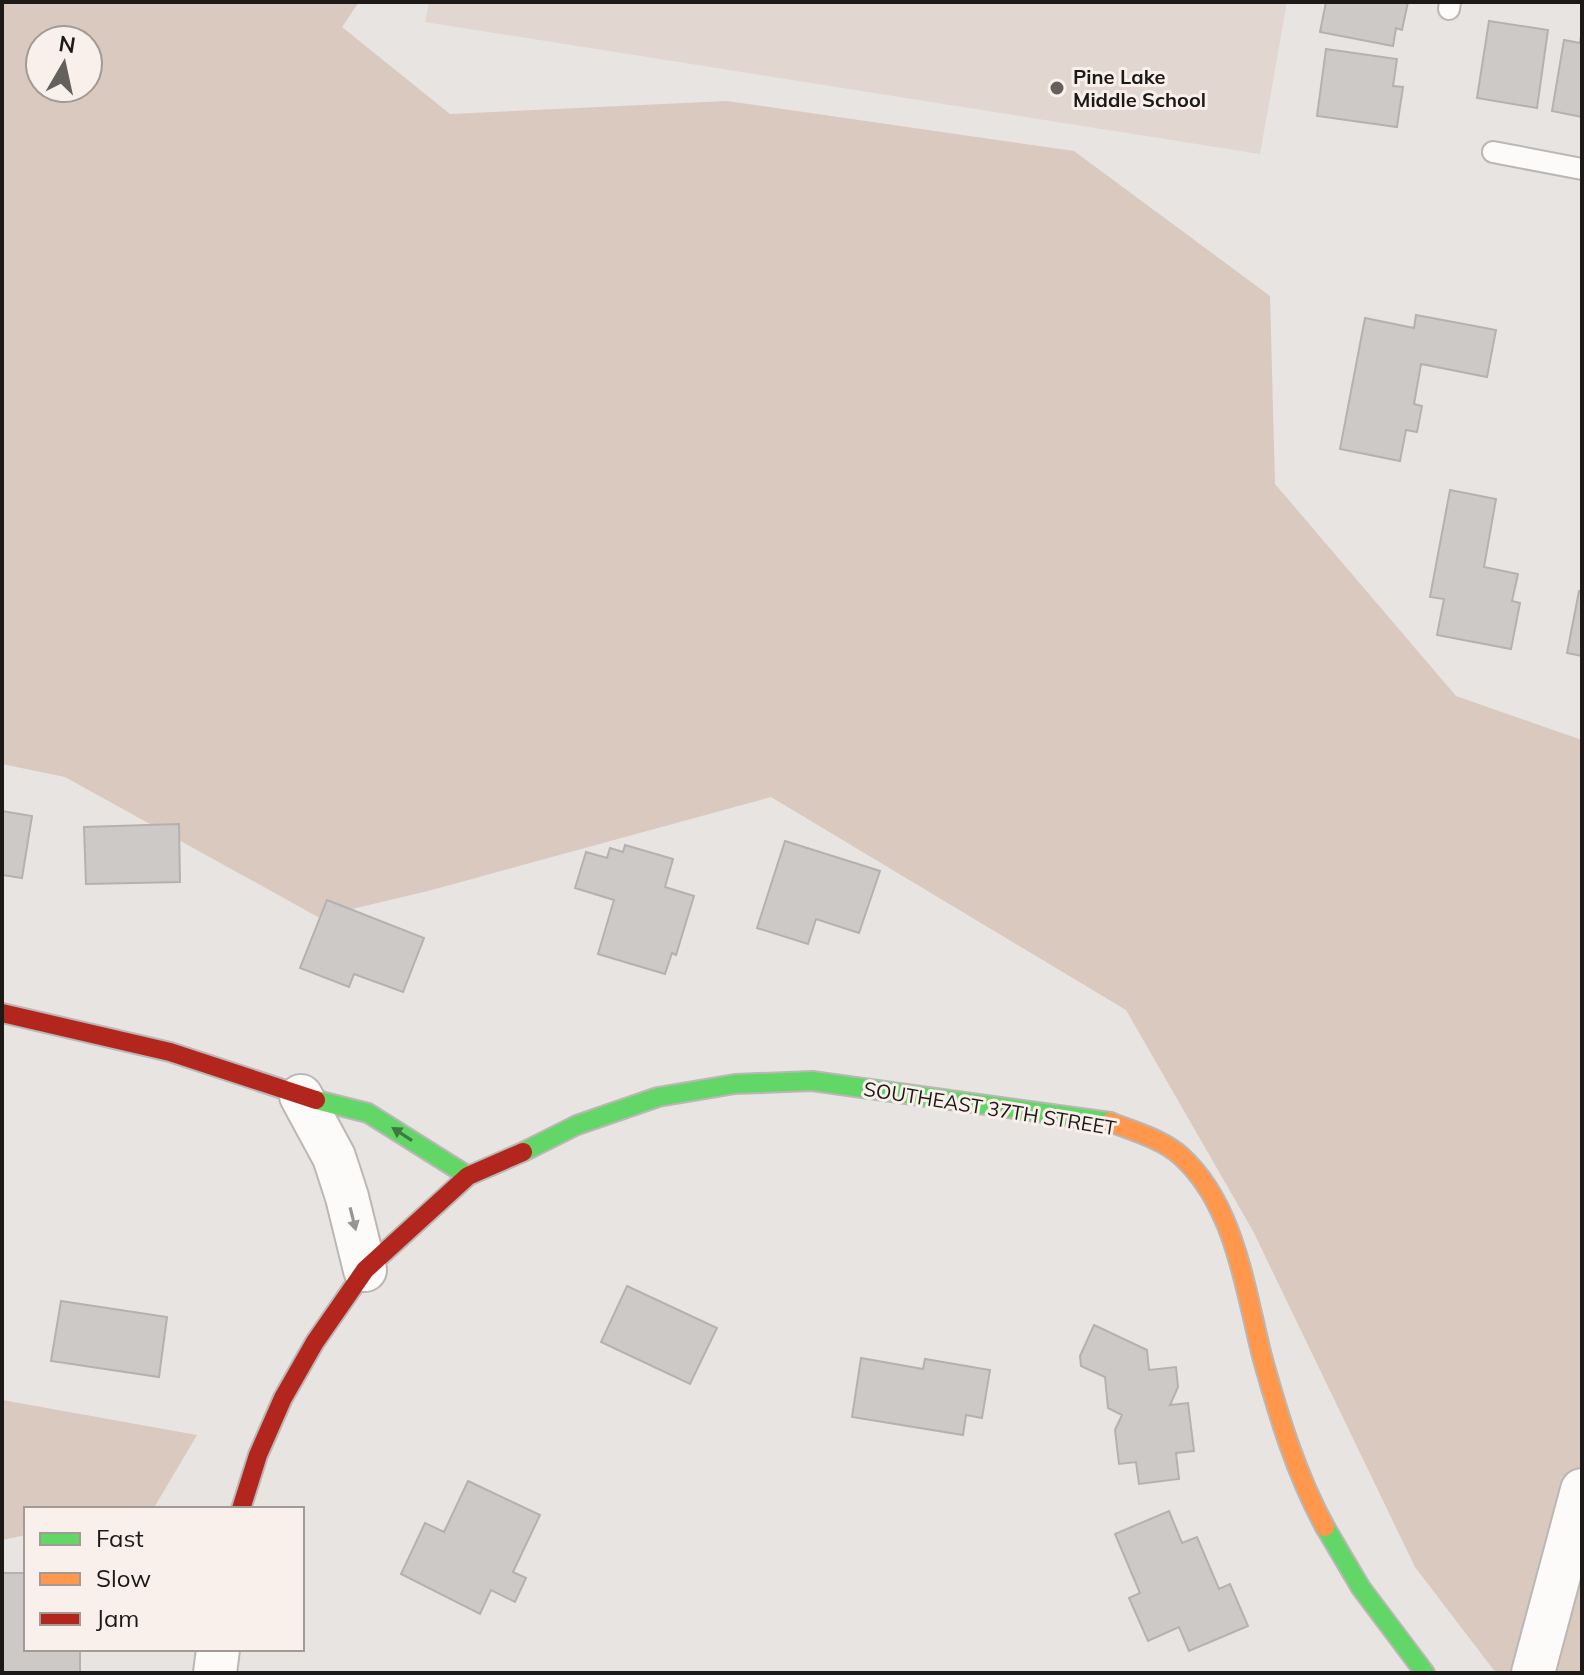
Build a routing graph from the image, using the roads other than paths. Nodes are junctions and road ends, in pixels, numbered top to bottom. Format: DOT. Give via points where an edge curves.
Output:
graph roads {
  1 [pos="1493,152"];
  2 [pos="1582,169"];
  3 [pos="2,1013"];
  4 [pos="301,1096"];
  5 [pos="468,1176"];
  6 [pos="365,1270"];
  7 [pos="1582,1490"];
  8 [pos="242,1507"];
  9 [pos="218,1651"];
  10 [pos="1535,1669"];
  11 [pos="215,1673"];
  12 [pos="1425,1673"];
  1 -- 2 [label="lane"];
  3 -- 4 [label="street" via="170,1052"];
  5 -- 4 [label="street, one-way" via="368,1113"];
  4 -- 6 [label="street, one-way" via="334,1157"];
  5 -- 6 [label="street"];
  5 -- 12 [label="street, SOUTHEAST 37TH STREET" via="577,1125 658,1097 735,1084 812,1081 1110,1122 1153,1139 1181,1156 1218,1209 1310,1497 1358,1584"];
  6 -- 8 [label="street" via="283,1398"];
  7 -- 10 [label="street"];
  9 -- 11 [label="street"];
}
